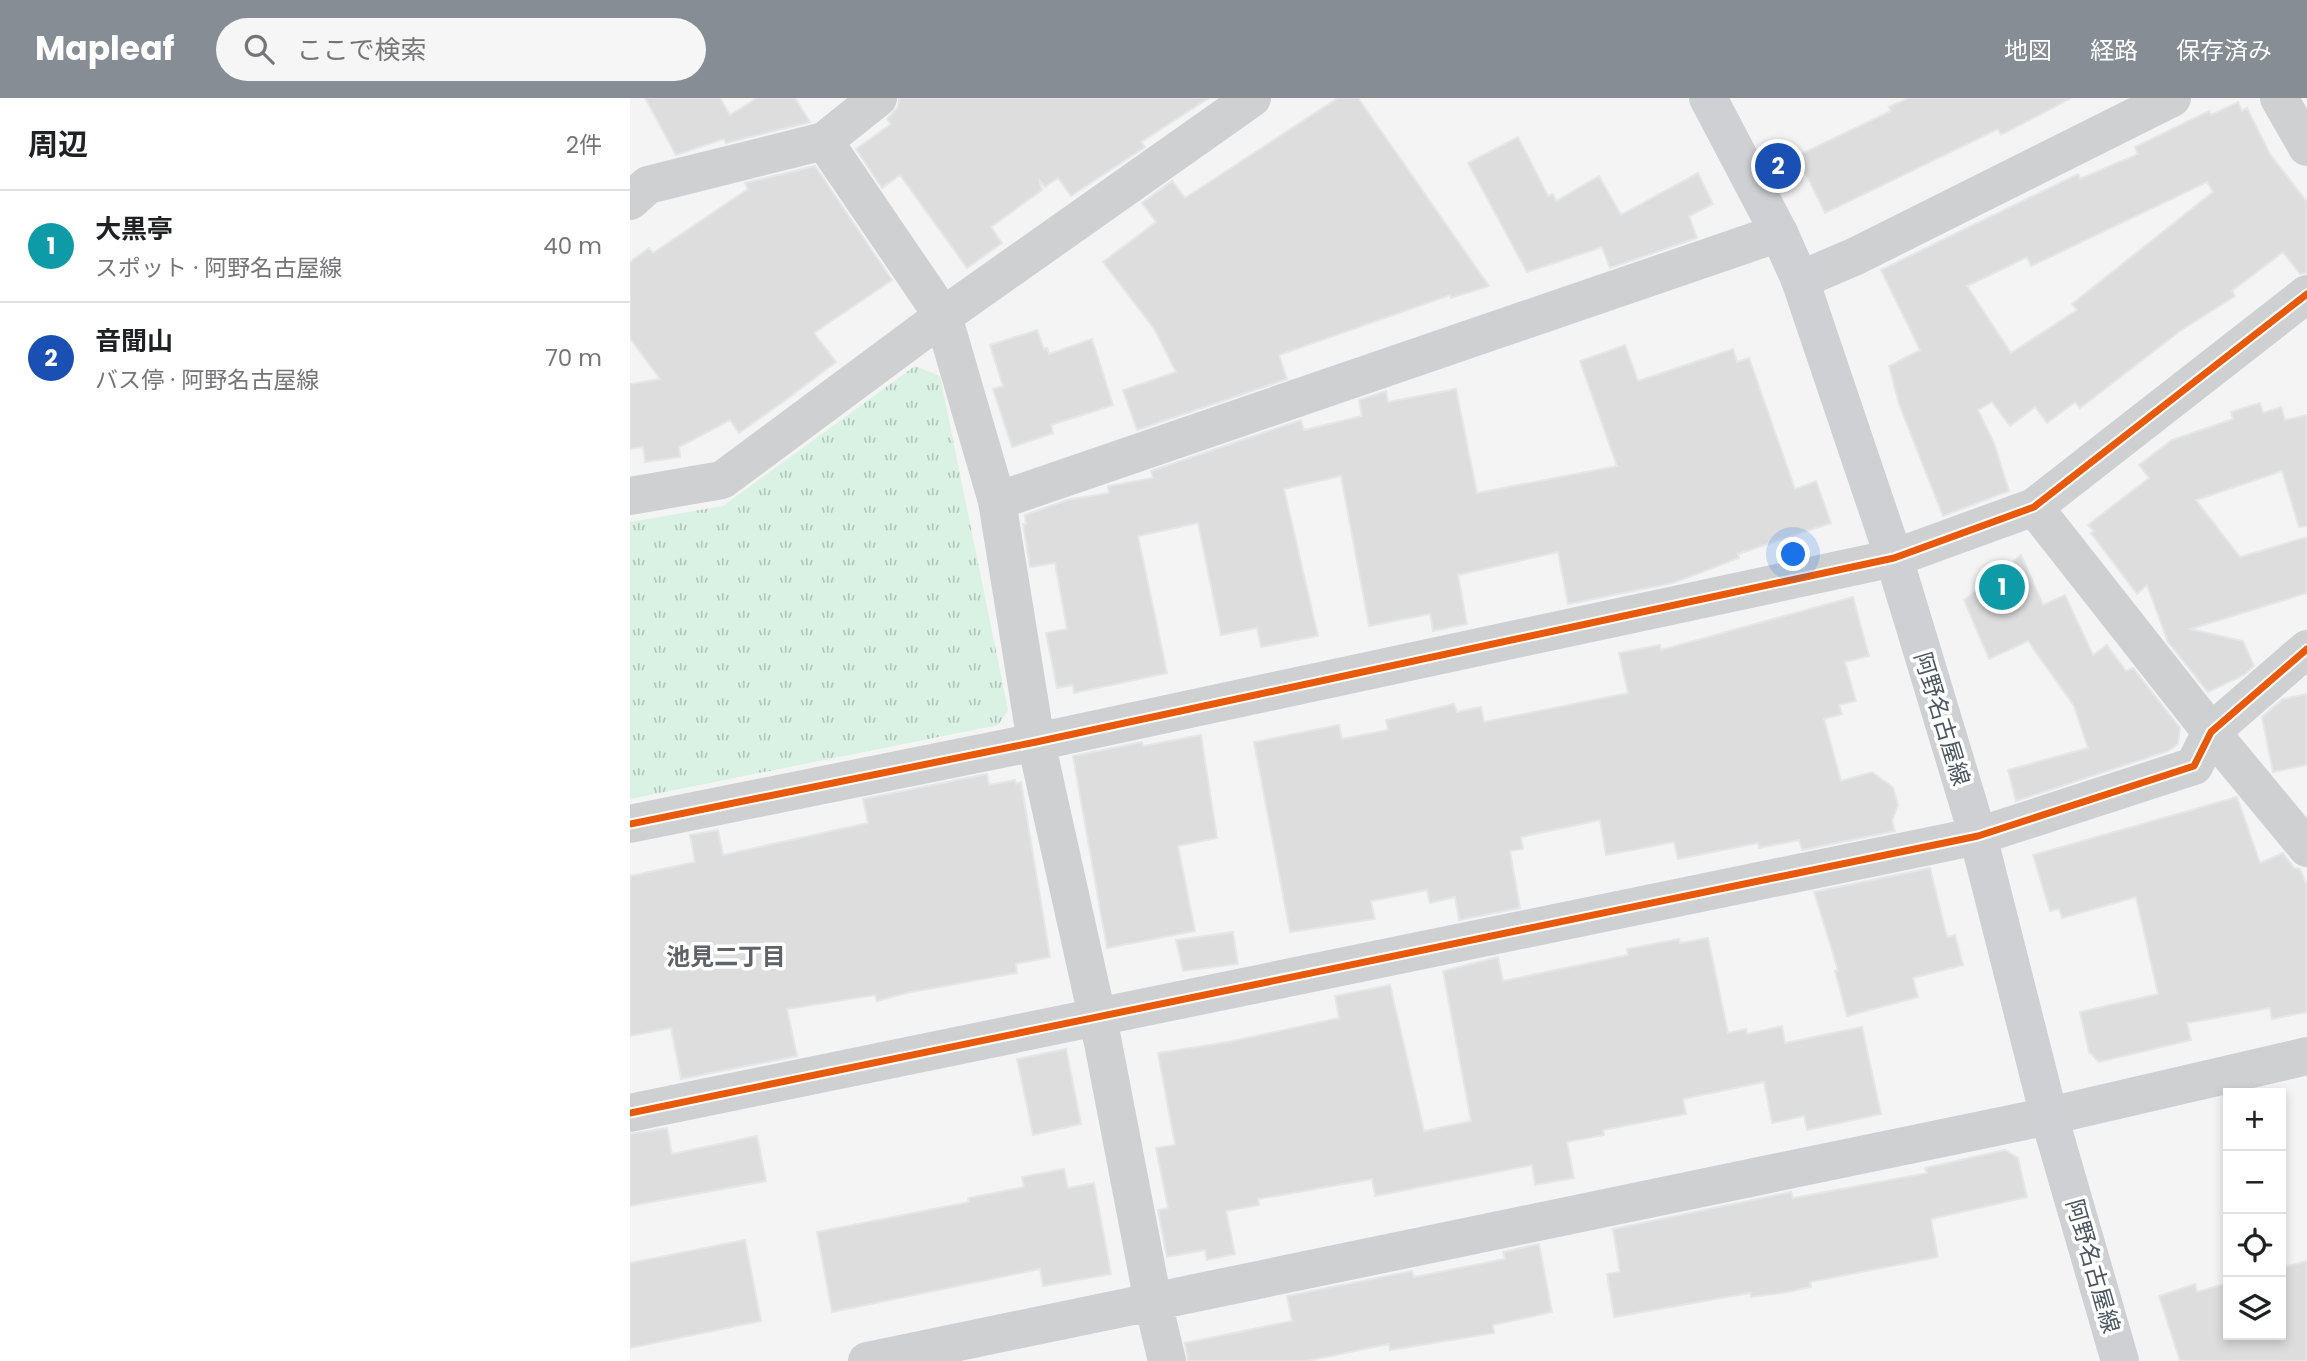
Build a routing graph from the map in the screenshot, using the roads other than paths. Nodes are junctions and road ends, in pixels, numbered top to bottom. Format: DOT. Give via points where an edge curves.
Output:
graph roads {
  1 [pos="878,98"];
  2 [pos="1252,98"];
  3 [pos="1708,98"];
  4 [pos="2172,98"];
  5 [pos="2278,98"];
  6 [pos="824,141"];
  7 [pos="2307,147"];
  8 [pos="630,201"];
  9 [pos="1779,233"];
  10 [pos="1800,280"];
  11 [pos="2307,294"];
  12 [pos="943,316"];
  13 [pos="630,496"];
  14 [pos="997,501"];
  15 [pos="2034,507"];
  16 [pos="1894,558"];
  17 [pos="2307,649"];
  18 [pos="2211,732"];
  19 [pos="1036,742"];
  20 [pos="630,824"];
  21 [pos="1978,836"];
  22 [pos="2307,848"];
  23 [pos="1097,1018"];
  24 [pos="2307,1056"];
  25 [pos="630,1113"];
  26 [pos="2049,1116"];
  27 [pos="1153,1302"];
  28 [pos="867,1361"];
  29 [pos="1167,1361"];
  30 [pos="2120,1361"];
  1 -- 6 [label="street"];
  2 -- 12 [label="street"];
  3 -- 9 [label="main road, 阿野名古屋線"];
  4 -- 10 [label="street"];
  5 -- 7 [label="street"];
  6 -- 8 [label="street" via="648,184"];
  6 -- 12 [label="street"];
  9 -- 10 [label="main road, 阿野名古屋線"];
  9 -- 14 [label="street"];
  10 -- 16 [label="main road, 阿野名古屋線"];
  11 -- 15 [label="street"];
  12 -- 13 [label="street" via="722,480"];
  12 -- 14 [label="street"];
  14 -- 19 [label="street"];
  15 -- 16 [label="street"];
  15 -- 18 [label="street"];
  16 -- 19 [label="street"];
  16 -- 21 [label="main road, 阿野名古屋線"];
  17 -- 18 [label="street"];
  18 -- 21 [label="street" via="2193,766"];
  18 -- 22 [label="street"];
  19 -- 20 [label="street"];
  19 -- 23 [label="street"];
  21 -- 23 [label="street"];
  21 -- 26 [label="main road, 阿野名古屋線"];
  23 -- 25 [label="street"];
  23 -- 27 [label="street"];
  24 -- 26 [label="street"];
  26 -- 27 [label="street"];
  26 -- 30 [label="main road, 阿野名古屋線"];
  27 -- 28 [label="street"];
  27 -- 29 [label="street"];
}
